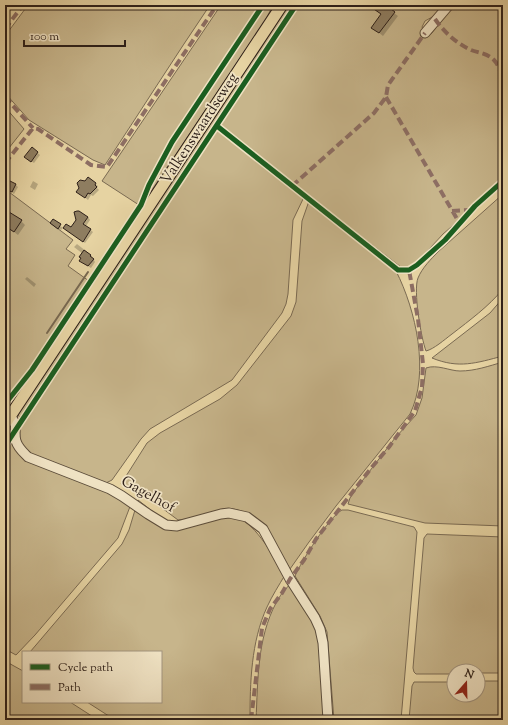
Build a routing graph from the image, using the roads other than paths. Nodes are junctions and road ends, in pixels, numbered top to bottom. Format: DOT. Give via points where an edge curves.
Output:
graph roads {
  1 [pos="282,5"];
  2 [pos="449,5"];
  3 [pos="424,33"];
  4 [pos="7,421"];
  5 [pos="328,720"];
  1 -- 4 [label="main road, Valkenswaardseweg"];
  2 -- 3 [label="street"];
  4 -- 5 [label="street, Gagelhof" via="15,421 17,444 28,457 110,489 166,525 177,526 229,513 247,517 263,529 320,629"];
}
